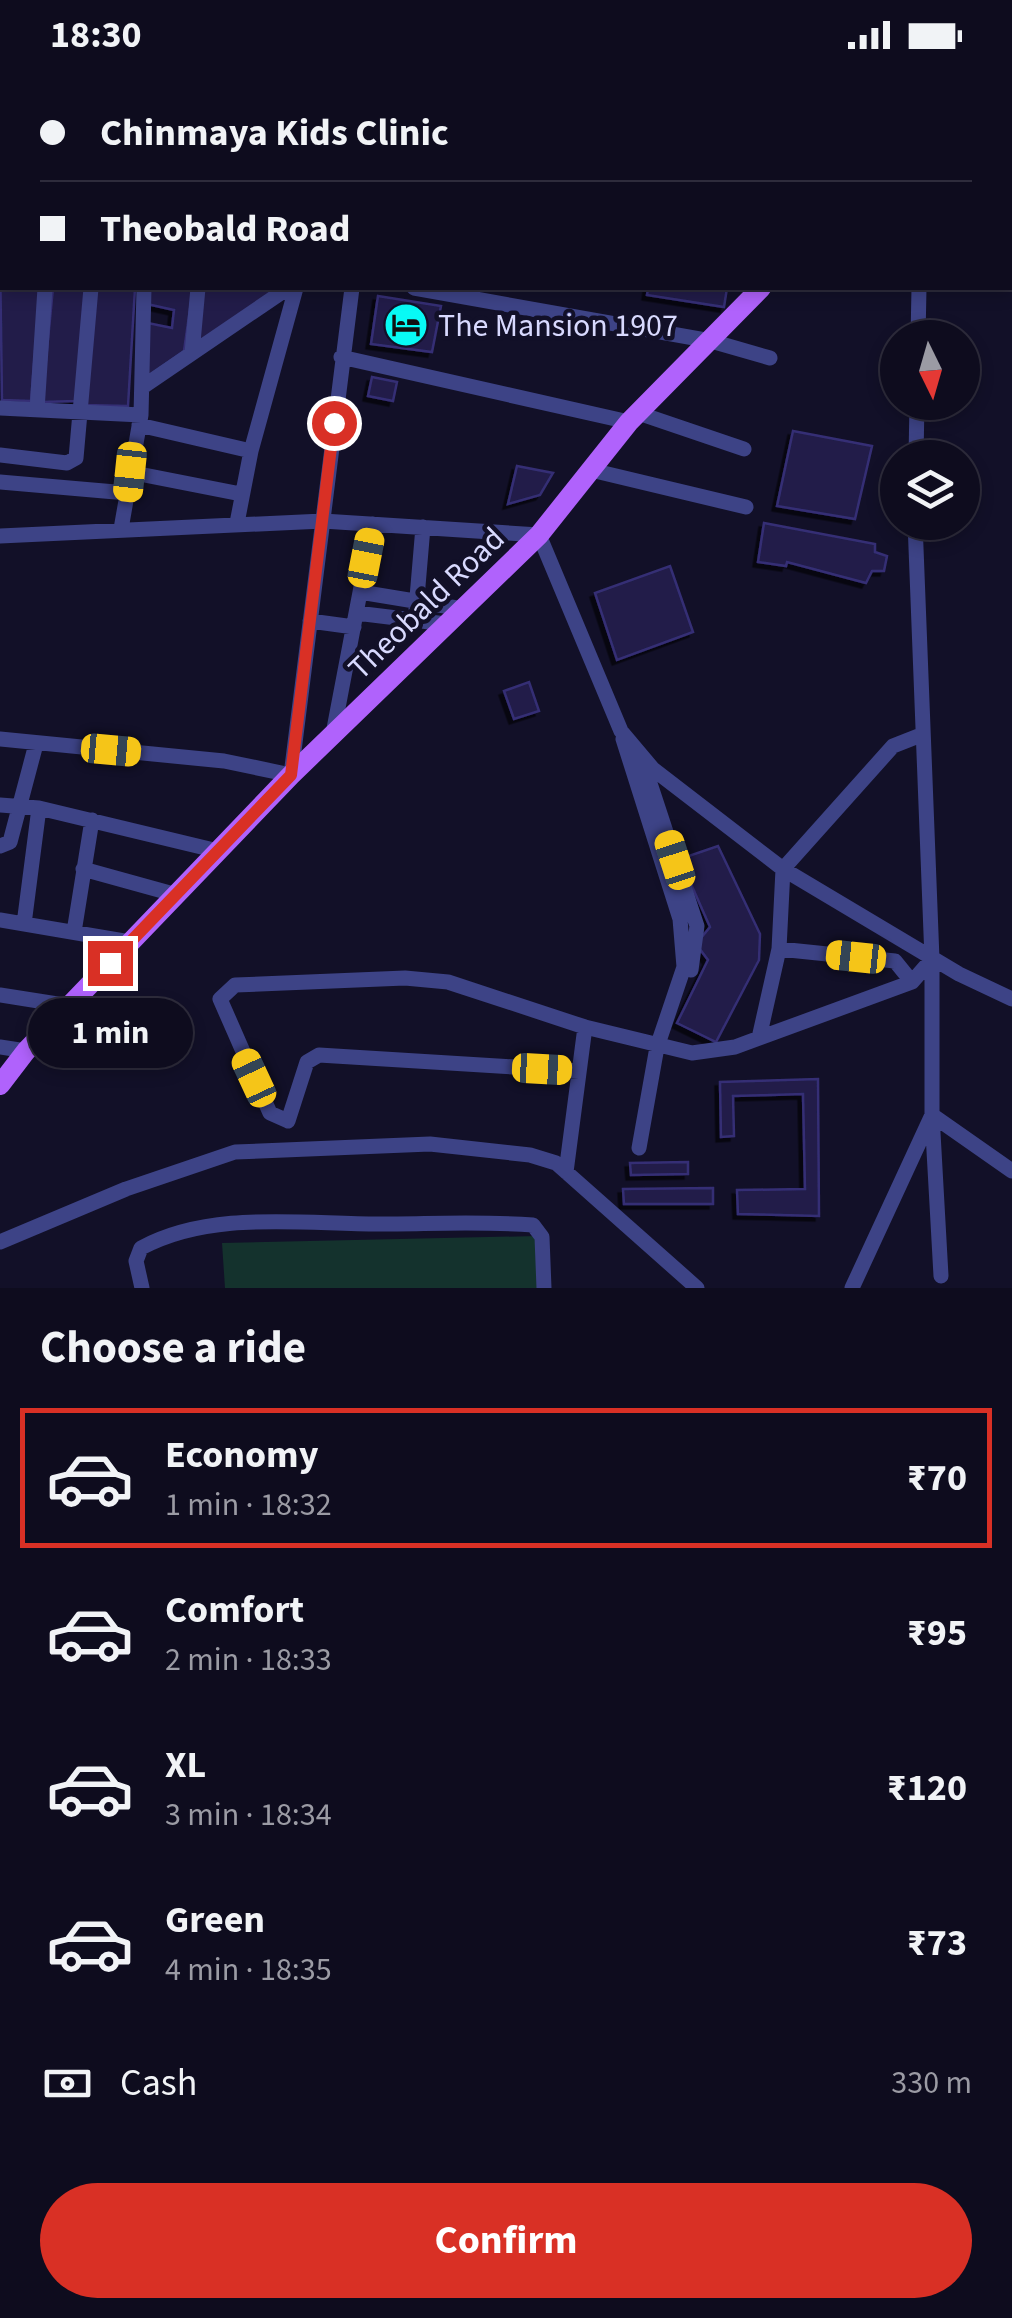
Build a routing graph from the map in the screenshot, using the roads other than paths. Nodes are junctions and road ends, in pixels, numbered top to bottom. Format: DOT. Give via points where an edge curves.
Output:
graph roads {
  1 [pos="45,290"];
  2 [pos="92,290"];
  3 [pos="144,290"];
  4 [pos="198,290"];
  5 [pos="285,290"];
  6 [pos="295,290"];
  7 [pos="352,290"];
  8 [pos="425,290"];
  9 [pos="760,290"];
  10 [pos="918,290"];
  11 [pos="918,320"];
  12 [pos="712,341"];
  13 [pos="192,353"];
  14 [pos="341,357"];
  15 [pos="770,358"];
  16 [pos="144,386"];
  17 [pos="0,408"];
  18 [pos="38,410"];
  19 [pos="80,412"];
  20 [pos="633,418"];
  21 [pos="140,420"];
  22 [pos="251,450"];
  23 [pos="744,450"];
  24 [pos="0,456"];
  25 [pos="591,470"];
  26 [pos="130,472"];
  27 [pos="0,482"];
  28 [pos="127,493"];
  29 [pos="240,494"];
  30 [pos="746,507"];
  31 [pos="323,521"];
  32 [pos="237,523"];
  33 [pos="373,524"];
  34 [pos="423,528"];
  35 [pos="121,529"];
  36 [pos="539,534"];
  37 [pos="0,536"];
  38 [pos="916,540"];
  39 [pos="360,592"];
  40 [pos="416,601"];
  41 [pos="463,608"];
  42 [pos="355,620"];
  43 [pos="415,620"];
  44 [pos="310,621"];
  45 [pos="446,624"];
  46 [pos="621,731"];
  47 [pos="333,734"];
  48 [pos="920,735"];
  49 [pos="0,739"];
  50 [pos="36,744"];
  51 [pos="641,754"];
  52 [pos="291,775"];
  53 [pos="0,804"];
  54 [pos="18,806"];
  55 [pos="39,808"];
  56 [pos="92,820"];
  57 [pos="0,846"];
  58 [pos="218,851"];
  59 [pos="83,869"];
  60 [pos="783,869"];
  61 [pos="177,894"];
  62 [pos="0,920"];
  63 [pos="24,924"];
  64 [pos="74,932"];
  65 [pos="130,942"];
  66 [pos="779,949"];
  67 [pos="932,958"];
  68 [pos="912,982"];
  69 [pos="0,995"];
  70 [pos="1012,999"];
  71 [pos="70,1006"];
  72 [pos="675,1016"];
  73 [pos="586,1027"];
  74 [pos="760,1038"];
  75 [pos="0,1047"];
  76 [pos="657,1047"];
  77 [pos="26,1051"];
  78 [pos="580,1071"];
  79 [pos="0,1085"];
  80 [pos="932,1115"];
  81 [pos="639,1148"];
  82 [pos="1012,1171"];
  83 [pos="566,1172"];
  84 [pos="0,1242"];
  85 [pos="940,1276"];
  86 [pos="142,1288"];
  87 [pos="544,1288"];
  88 [pos="698,1288"];
  89 [pos="852,1288"];
  1 -- 18 [label="street"];
  2 -- 19 [label="street"];
  3 -- 16 [label="street"];
  4 -- 13 [label="street"];
  5 -- 13 [label="street"];
  6 -- 22 [label="street"];
  7 -- 14 [label="street"];
  8 -- 12 [label="street"];
  9 -- 12 [label="main road, Theobald Road"];
  10 -- 11 [label="street"];
  12 -- 15 [label="street"];
  12 -- 20 [label="main road, Theobald Road"];
  13 -- 16 [label="street"];
  14 -- 20 [label="street"];
  14 -- 31 [label="street"];
  16 -- 21 [label="street"];
  17 -- 18 [label="street"];
  18 -- 19 [label="street"];
  19 -- 21 [label="street"];
  19 -- 24 [label="street" via="74,462"];
  20 -- 23 [label="street"];
  20 -- 25 [label="main road, Theobald Road"];
  21 -- 22 [label="street"];
  21 -- 26 [label="street"];
  22 -- 29 [label="street"];
  25 -- 30 [label="street"];
  25 -- 36 [label="main road, Theobald Road"];
  26 -- 28 [label="street"];
  26 -- 29 [label="street"];
  27 -- 28 [label="street"];
  28 -- 35 [label="street"];
  29 -- 32 [label="street"];
  31 -- 32 [label="street"];
  31 -- 33 [label="street"];
  31 -- 44 [label="street"];
  32 -- 35 [label="street"];
  33 -- 34 [label="street"];
  33 -- 39 [label="street"];
  34 -- 36 [label="street"];
  34 -- 40 [label="street"];
  35 -- 37 [label="street"];
  36 -- 41 [label="main road, Theobald Road"];
  36 -- 46 [label="street"];
  38 -- 48 [label="street"];
  39 -- 40 [label="street"];
  39 -- 42 [label="street"];
  40 -- 41 [label="street"];
  40 -- 43 [label="street"];
  41 -- 45 [label="main road, Theobald Road"];
  42 -- 43 [label="street"];
  42 -- 44 [label="street"];
  42 -- 47 [label="street"];
  43 -- 45 [label="street"];
  44 -- 52 [label="street"];
  45 -- 47 [label="main road, Theobald Road"];
  46 -- 51 [label="street"];
  46 -- 76 [label="street" via="680,920 684,967"];
  47 -- 52 [label="main road, Theobald Road"];
  48 -- 60 [label="street" via="894,746"];
  48 -- 67 [label="street"];
  49 -- 50 [label="street"];
  50 -- 52 [label="street" via="224,761"];
  50 -- 54 [label="street"];
  51 -- 60 [label="street" via="716,822"];
  51 -- 72 [label="street" via="697,926 690,982"];
  52 -- 58 [label="main road, Theobald Road"];
  53 -- 54 [label="street"];
  54 -- 55 [label="street"];
  54 -- 57 [label="street" via="10,842"];
  55 -- 56 [label="street"];
  55 -- 63 [label="street"];
  56 -- 58 [label="street"];
  56 -- 59 [label="street"];
  58 -- 61 [label="main road, Theobald Road"];
  59 -- 61 [label="street"];
  59 -- 64 [label="street"];
  60 -- 66 [label="street"];
  60 -- 67 [label="street"];
  61 -- 65 [label="main road, Theobald Road"];
  62 -- 63 [label="street"];
  63 -- 64 [label="street"];
  64 -- 65 [label="street"];
  65 -- 71 [label="main road, Theobald Road"];
  66 -- 68 [label="street" via="895,960"];
  66 -- 74 [label="street"];
  67 -- 68 [label="street"];
  67 -- 70 [label="street"];
  67 -- 80 [label="street"];
  68 -- 74 [label="street"];
  69 -- 71 [label="street"];
  71 -- 77 [label="main road, Theobald Road"];
  73 -- 76 [label="street"];
  73 -- 78 [label="street"];
  73 -- 78 [label="street" via="448,982 405,978 234,984 225,989 222,1008 270,1114 288,1121 307,1062 319,1056"];
  74 -- 76 [label="street" via="692,1053"];
  75 -- 77 [label="street"];
  76 -- 81 [label="street"];
  77 -- 79 [label="main road, Theobald Road"];
  78 -- 83 [label="street"];
  80 -- 82 [label="street"];
  80 -- 85 [label="street"];
  80 -- 89 [label="street"];
  83 -- 84 [label="street" via="530,1155 430,1144 235,1152"];
  83 -- 88 [label="street"];
  86 -- 87 [label="street" via="136,1261 141,1248 188,1229 224,1224 533,1224 542,1237"];
}
